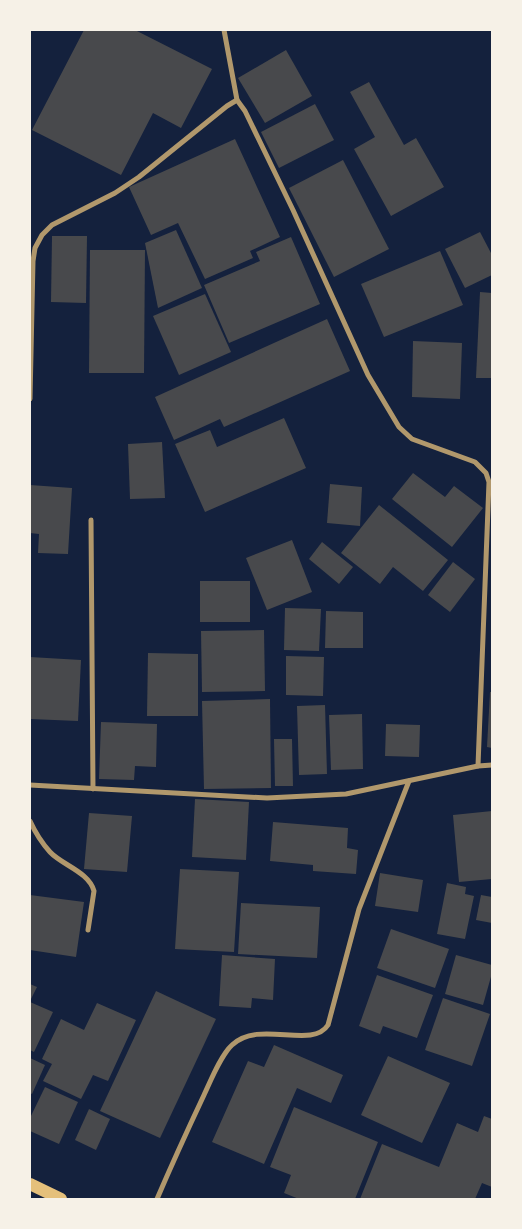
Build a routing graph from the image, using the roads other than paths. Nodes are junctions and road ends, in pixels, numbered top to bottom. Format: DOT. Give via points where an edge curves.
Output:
graph roads {
  1 [pos="224,30"];
  2 [pos="237,100"];
  3 [pos="30,399"];
  4 [pos="91,520"];
  5 [pos="478,766"];
  6 [pos="492,766"];
  7 [pos="409,781"];
  8 [pos="30,786"];
  9 [pos="93,789"];
  10 [pos="30,821"];
  11 [pos="88,930"];
  12 [pos="30,1184"];
  13 [pos="61,1199"];
  14 [pos="157,1199"];
  1 -- 2 [label="street"];
  2 -- 3 [label="street" via="139,177 52,225 42,235 33,261"];
  2 -- 5 [label="street" via="293,210 368,375 399,427 412,439 475,462 490,482"];
  4 -- 9 [label="street"];
  5 -- 6 [label="street"];
  5 -- 7 [label="street"];
  7 -- 9 [label="street" via="346,794 268,798"];
  7 -- 14 [label="street" via="359,908 326,1029 310,1036 262,1033 232,1044 210,1083"];
  8 -- 9 [label="street"];
  10 -- 11 [label="street" via="51,853 91,884 94,892"];
  12 -- 13 [label="main road"];
}
